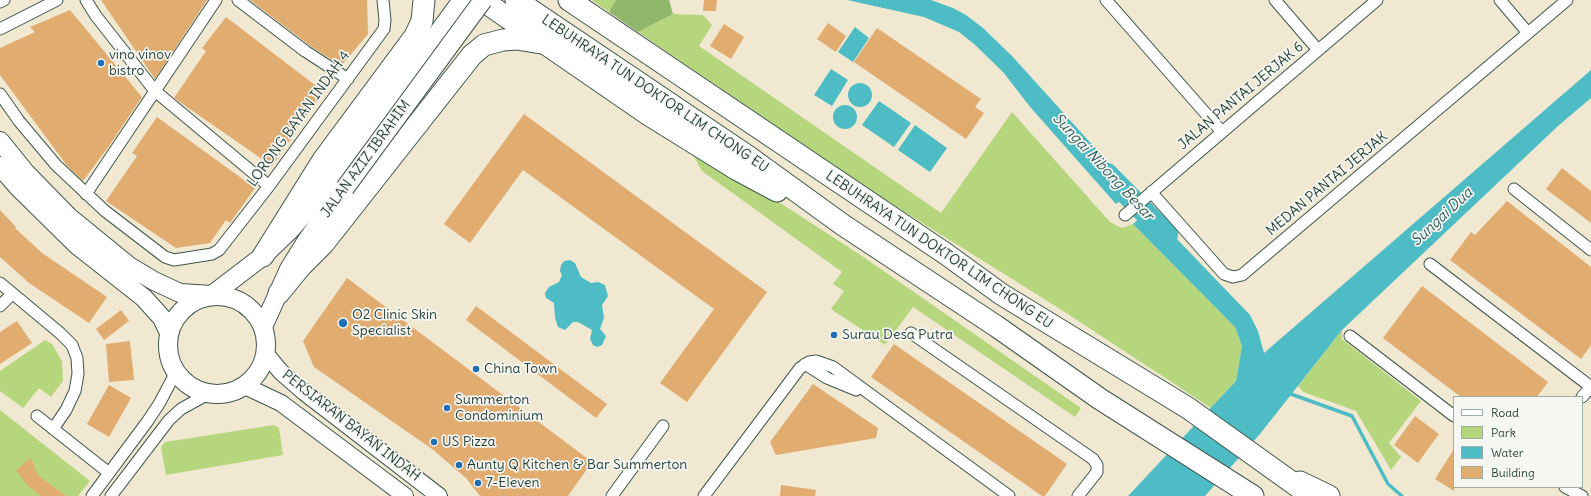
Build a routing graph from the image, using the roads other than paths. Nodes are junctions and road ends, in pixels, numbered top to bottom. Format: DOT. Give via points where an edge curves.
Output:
graph roads {
  1 [pos="4,0"];
  2 [pos="57,0"];
  3 [pos="86,0"];
  4 [pos="216,0"];
  5 [pos="238,0"];
  6 [pos="383,0"];
  7 [pos="424,0"];
  8 [pos="462,0"];
  9 [pos="482,0"];
  10 [pos="516,0"];
  11 [pos="569,0"];
  12 [pos="1106,0"];
  13 [pos="1275,0"];
  14 [pos="1378,0"];
  15 [pos="1500,0"];
  16 [pos="1567,0"];
  17 [pos="0,2"];
  18 [pos="0,29"];
  19 [pos="1528,33"];
  20 [pos="549,46"];
  21 [pos="1318,50"];
  22 [pos="348,79"];
  23 [pos="155,92"];
  24 [pos="0,94"];
  25 [pos="1222,132"];
  26 [pos="0,141"];
  27 [pos="0,166"];
  28 [pos="338,183"];
  29 [pos="268,186"];
  30 [pos="1514,189"];
  31 [pos="86,194"];
  32 [pos="1148,194"];
  33 [pos="1125,215"];
  34 [pos="843,226"];
  35 [pos="1591,250"];
  36 [pos="263,256"];
  37 [pos="1430,264"];
  38 [pos="0,283"];
  39 [pos="279,293"];
  40 [pos="12,294"];
  41 [pos="212,295"];
  42 [pos="0,306"];
  43 [pos="263,327"];
  44 [pos="911,333"];
  45 [pos="169,334"];
  46 [pos="1350,336"];
  47 [pos="266,354"];
  48 [pos="176,372"];
  49 [pos="245,386"];
  50 [pos="1591,387"];
  51 [pos="208,394"];
  52 [pos="1583,397"];
  53 [pos="1453,415"];
  54 [pos="37,416"];
  55 [pos="663,426"];
  56 [pos="53,429"];
  57 [pos="109,473"];
  58 [pos="1281,474"];
  59 [pos="1567,488"];
  60 [pos="1239,490"];
  61 [pos="92,496"];
  62 [pos="112,496"];
  63 [pos="405,496"];
  64 [pos="439,496"];
  65 [pos="612,496"];
  66 [pos="704,496"];
  67 [pos="1009,496"];
  68 [pos="1078,496"];
  69 [pos="1311,496"];
  70 [pos="1329,496"];
  71 [pos="1582,496"];
  1 -- 17 [label="street"];
  2 -- 18 [label="street"];
  3 -- 23 [label="street"];
  4 -- 23 [label="street"];
  5 -- 22 [label="street" via="305,51"];
  6 -- 22 [label="street, LORONG BAYAN INDAH 4" via="384,29"];
  7 -- 36 [label="highway" via="422,21 415,36 323,160"];
  8 -- 28 [label="main road, JALAN AZIZ IBRAHIM"];
  9 -- 20 [label="highway"];
  9 -- 28 [label="main road, JALAN AZIZ IBRAHIM, bridge"];
  10 -- 34 [label="highway, LEBUHRAYA TUN DOKTOR LIM CHONG EU" via="749,157"];
  11 -- 58 [label="highway, LEBUHRAYA TUN DOKTOR LIM CHONG EU" via="946,254 1001,294 1188,408"];
  12 -- 25 [label="street"];
  13 -- 21 [label="street"];
  14 -- 21 [label="street, JALAN PANTAI JERJAK 6"];
  15 -- 19 [label="street"];
  16 -- 19 [label="street, MEDAN PANTAI JERJAK"];
  19 -- 32 [label="street, MEDAN PANTAI JERJAK" via="1242,275 1233,277 1224,274"];
  20 -- 34 [label="highway" via="649,115 736,169"];
  20 -- 39 [label="highway" via="528,40 503,40 484,45 472,55 324,243"];
  21 -- 25 [label="street, JALAN PANTAI JERJAK 6"];
  22 -- 29 [label="street, LORONG BAYAN INDAH 4"];
  23 -- 29 [label="street"];
  23 -- 31 [label="street"];
  24 -- 31 [label="street" via="56,165"];
  25 -- 32 [label="street, JALAN PANTAI JERJAK 6"];
  26 -- 41 [label="main road" via="25,172 69,217 129,266 180,293"];
  27 -- 45 [label="main road" via="78,246 144,298 162,318"];
  28 -- 36 [label="main road, JALAN AZIZ IBRAHIM" via="311,206"];
  28 -- 39 [label="main road, JALAN AZIZ IBRAHIM" via="289,269"];
  29 -- 31 [label="street, LORONG BAYAN INDAH 4" via="220,250 212,254 174,260 165,257"];
  30 -- 35 [label="street"];
  32 -- 33 [label="street, JALAN PANTAI JERJAK 6"];
  34 -- 60 [label="highway, LEBUHRAYA TUN DOKTOR LIM CHONG EU"];
  36 -- 41 [label="main road, JALAN AZIZ IBRAHIM"];
  37 -- 50 [label="street"];
  38 -- 40 [label="street"];
  39 -- 43 [label="main road, JALAN AZIZ IBRAHIM"];
  40 -- 42 [label="street"];
  40 -- 56 [label="street" via="60,333 72,346 77,358 75,391"];
  41 -- 43 [label="main road" via="228,296 243,302 255,313"];
  41 -- 45 [label="main road" via="197,299 184,308 174,319"];
  43 -- 47 [label="main road"];
  44 -- 68 [label="street" via="1093,459 1098,472"];
  45 -- 48 [label="main road" via="170,360"];
  46 -- 53 [label="street"];
  47 -- 49 [label="main road" via="258,372"];
  47 -- 64 [label="street, PERSIARAN BAYAN INDAH" via="304,392"];
  48 -- 51 [label="main road" via="195,390"];
  48 -- 57 [label="street" via="159,404"];
  49 -- 51 [label="main road" via="234,392"];
  49 -- 63 [label="street, PERSIARAN BAYAN INDAH" via="281,402"];
  50 -- 52 [label="street"];
  51 -- 62 [label="street" via="181,409 169,420"];
  54 -- 56 [label="street"];
  55 -- 65 [label="street"];
  56 -- 57 [label="street"];
  57 -- 61 [label="street"];
  58 -- 69 [label="highway, LEBUHRAYA TUN DOKTOR LIM CHONG EU"];
  58 -- 70 [label="highway"];
  59 -- 71 [label="street"];
  66 -- 67 [label="street" via="800,368 816,360 833,367"];
}
